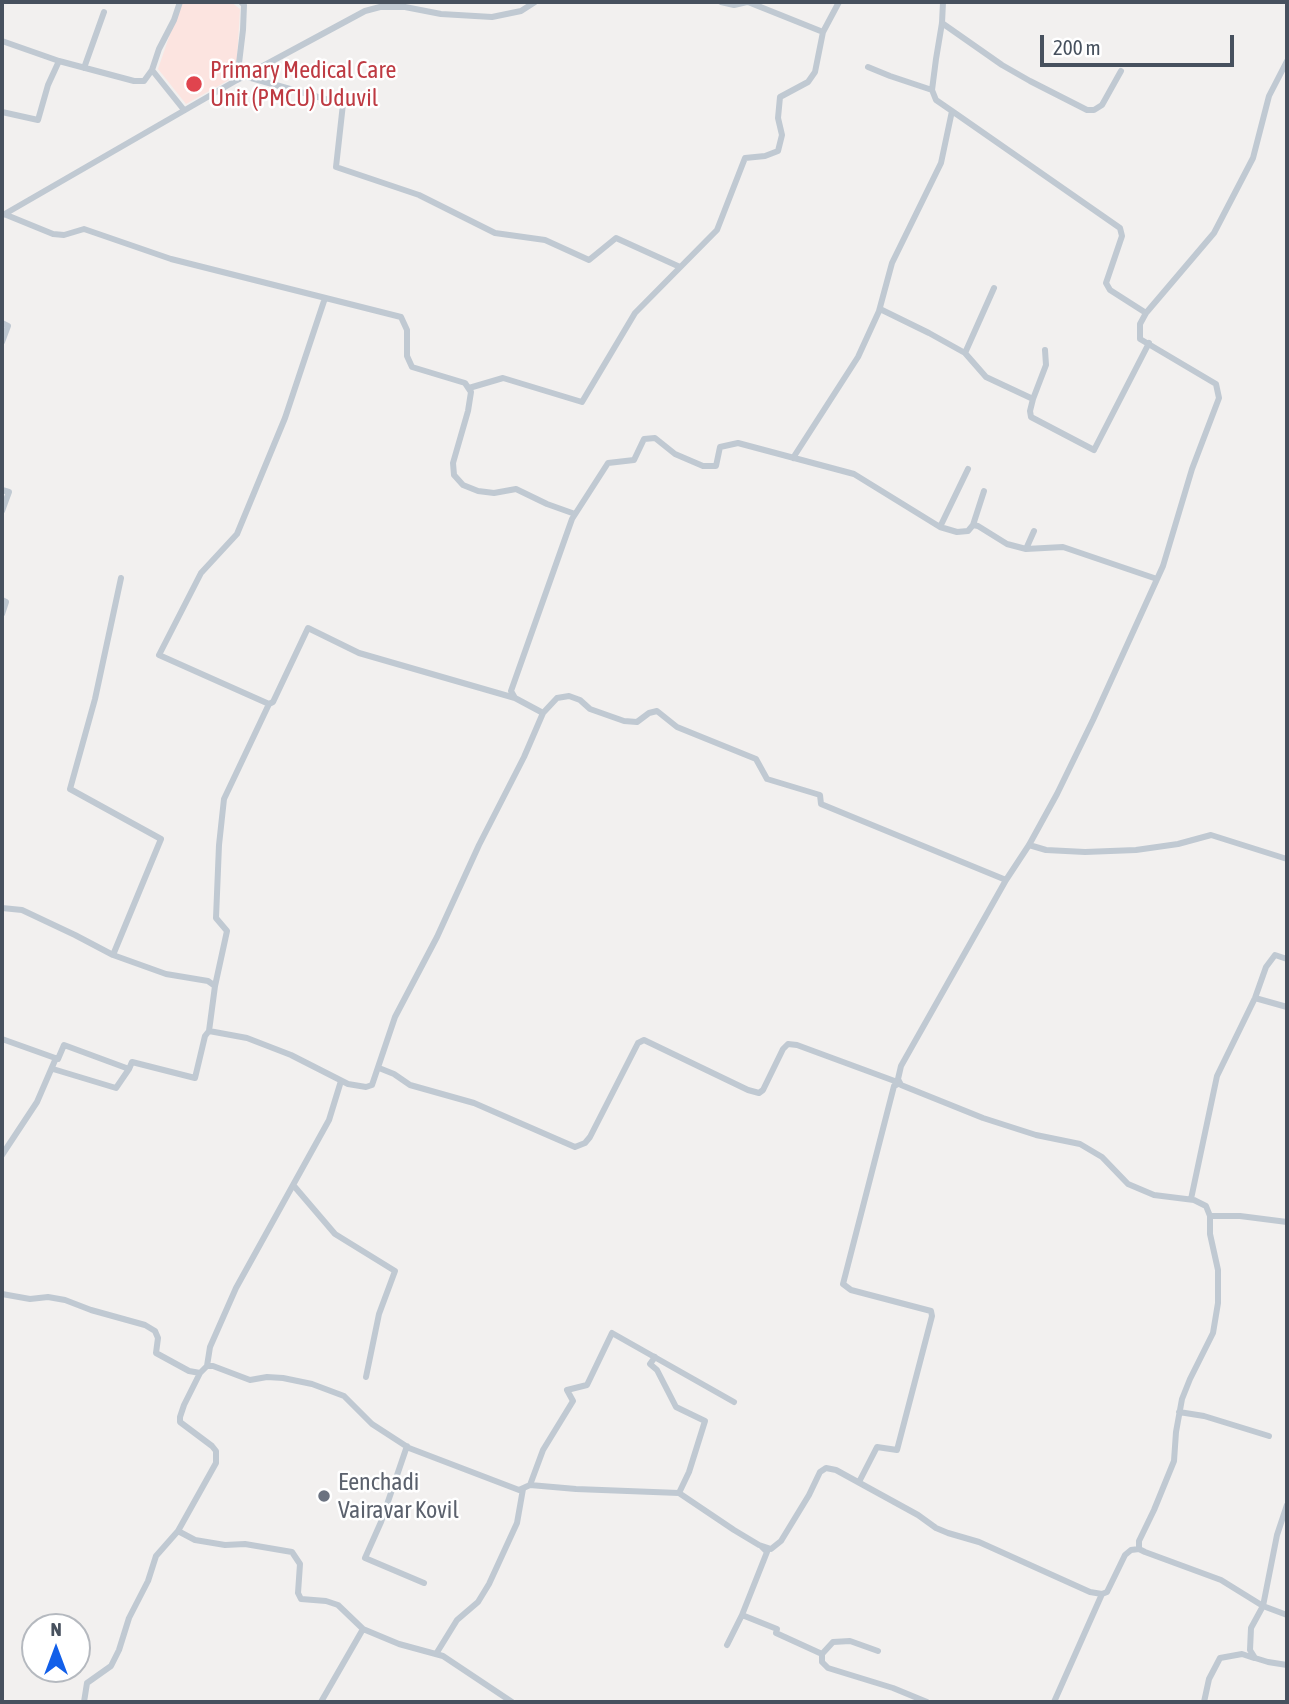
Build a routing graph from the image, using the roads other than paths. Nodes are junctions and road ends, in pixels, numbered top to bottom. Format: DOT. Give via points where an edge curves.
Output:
graph roads {
  1 [pos="180,2"];
  2 [pos="241,2"];
  3 [pos="535,2"];
  4 [pos="721,2"];
  5 [pos="747,2"];
  6 [pos="839,2"];
  7 [pos="943,2"];
  8 [pos="380,4"];
  9 [pos="104,12"];
  10 [pos="942,23"];
  11 [pos="824,33"];
  12 [pos="2,41"];
  13 [pos="59,61"];
  14 [pos="1287,61"];
  15 [pos="869,67"];
  16 [pos="84,68"];
  17 [pos="152,70"];
  18 [pos="1121,71"];
  19 [pos="244,76"];
  20 [pos="237,80"];
  21 [pos="932,90"];
  22 [pos="184,110"];
  23 [pos="952,111"];
  24 [pos="2,112"];
  25 [pos="3,215"];
  26 [pos="680,267"];
  27 [pos="994,288"];
  28 [pos="325,298"];
  29 [pos="879,311"];
  30 [pos="1146,313"];
  31 [pos="2,323"];
  32 [pos="2,342"];
  33 [pos="1149,344"];
  34 [pos="1045,351"];
  35 [pos="965,353"];
  36 [pos="469,388"];
  37 [pos="1033,399"];
  38 [pos="793,458"];
  39 [pos="968,469"];
  40 [pos="2,490"];
  41 [pos="984,491"];
  42 [pos="2,511"];
  43 [pos="575,514"];
  44 [pos="973,525"];
  45 [pos="940,527"];
  46 [pos="1034,531"];
  47 [pos="1026,549"];
  48 [pos="121,578"];
  49 [pos="1157,579"];
  50 [pos="2,600"];
  51 [pos="2,614"];
  52 [pos="515,698"];
  53 [pos="269,704"];
  54 [pos="543,713"];
  55 [pos="1029,845"];
  56 [pos="1287,859"];
  57 [pos="1006,880"];
  58 [pos="2,908"];
  59 [pos="113,956"];
  60 [pos="1287,960"];
  61 [pos="215,986"];
  62 [pos="1255,998"];
  63 [pos="1287,1007"];
  64 [pos="209,1031"];
  65 [pos="2,1040"];
  66 [pos="56,1058"];
  67 [pos="379,1068"];
  68 [pos="53,1069"];
  69 [pos="130,1069"];
  70 [pos="341,1081"];
  71 [pos="900,1083"];
  72 [pos="2,1155"];
  73 [pos="293,1186"];
  74 [pos="1191,1199"];
  75 [pos="1210,1216"];
  76 [pos="1287,1222"];
  77 [pos="2,1294"];
  78 [pos="655,1357"];
  79 [pos="207,1366"];
  80 [pos="200,1373"];
  81 [pos="366,1377"];
  82 [pos="734,1402"];
  83 [pos="1180,1412"];
  84 [pos="1269,1436"];
  85 [pos="407,1446"];
  86 [pos="859,1482"];
  87 [pos="527,1487"];
  88 [pos="679,1493"];
  89 [pos="1287,1505"];
  90 [pos="178,1531"];
  91 [pos="759,1545"];
  92 [pos="1139,1549"];
  93 [pos="424,1583"];
  94 [pos="1102,1594"];
  95 [pos="1263,1606"];
  96 [pos="742,1615"];
  97 [pos="1287,1615"];
  98 [pos="363,1629"];
  99 [pos="727,1646"];
  100 [pos="878,1651"];
  101 [pos="436,1654"];
  102 [pos="822,1654"];
  103 [pos="1255,1658"];
  104 [pos="1287,1665"];
  105 [pos="323,1700"];
  106 [pos="84,1702"];
  107 [pos="334,1702"];
  108 [pos="512,1702"];
  109 [pos="927,1702"];
  110 [pos="1054,1702"];
  111 [pos="1204,1702"];
  1 -- 17 [label="street"];
  2 -- 20 [label="street"];
  3 -- 8 [label="street" via="521,11 492,16"];
  4 -- 5 [label="street"];
  5 -- 11 [label="street"];
  6 -- 11 [label="street"];
  7 -- 10 [label="street"];
  8 -- 19 [label="street"];
  9 -- 16 [label="street"];
  10 -- 18 [label="street" via="1030,82 1087,110 1102,105"];
  10 -- 21 [label="street"];
  11 -- 26 [label="street" via="815,72 808,82 780,97 778,151 745,158 717,230"];
  12 -- 13 [label="street"];
  13 -- 16 [label="street"];
  13 -- 24 [label="street" via="38,120"];
  14 -- 30 [label="street" via="1269,96 1253,158 1214,233"];
  15 -- 21 [label="street"];
  16 -- 17 [label="street" via="134,81 144,81"];
  17 -- 22 [label="street"];
  19 -- 20 [label="street"];
  19 -- 26 [label="street" via="343,104 335,167 419,195 495,233 545,240 589,260 616,238"];
  20 -- 22 [label="street"];
  21 -- 23 [label="street" via="936,100"];
  22 -- 25 [label="street"];
  23 -- 29 [label="street" via="941,163 892,263"];
  23 -- 30 [label="street" via="1120,228 1122,236 1106,283"];
  25 -- 28 [label="street" via="53,234 84,229 171,259"];
  26 -- 36 [label="street" via="635,313 582,402 503,378"];
  27 -- 35 [label="street"];
  28 -- 36 [label="street" via="401,317 412,367 466,383"];
  28 -- 53 [label="street" via="285,418 237,534 201,573 159,655"];
  29 -- 35 [label="street"];
  29 -- 38 [label="street" via="858,357"];
  30 -- 33 [label="street" via="1140,339"];
  31 -- 32 [label="street" via="8,326"];
  33 -- 37 [label="street" via="1094,450 1031,417"];
  33 -- 49 [label="street" via="1216,384 1219,398"];
  34 -- 37 [label="street" via="1046,365"];
  35 -- 37 [label="street" via="986,377"];
  36 -- 43 [label="street" via="454,475 478,491 516,489"];
  38 -- 43 [label="street" via="738,443 720,447 716,466 702,466 675,454 655,438 644,439 634,460 608,463"];
  38 -- 45 [label="street" via="854,474"];
  39 -- 45 [label="street"];
  40 -- 42 [label="street" via="9,492"];
  41 -- 44 [label="street"];
  43 -- 52 [label="street" via="512,691"];
  44 -- 45 [label="street" via="957,532"];
  44 -- 47 [label="street"];
  46 -- 47 [label="street"];
  47 -- 49 [label="street" via="1063,547"];
  48 -- 59 [label="street" via="70,789 162,839"];
  49 -- 55 [label="street"];
  50 -- 51 [label="street" via="6,601"];
  52 -- 53 [label="street" via="359,653 308,628"];
  52 -- 54 [label="street"];
  53 -- 61 [label="street" via="224,799 216,918 227,931"];
  54 -- 57 [label="street" via="557,698 569,696 624,721 637,722 657,711 677,727 756,759 767,779 821,795 821,804"];
  54 -- 67 [label="street" via="438,937 395,1017"];
  55 -- 56 [label="street" via="1086,852 1136,850 1211,835"];
  55 -- 57 [label="street"];
  57 -- 71 [label="street" via="901,1066"];
  58 -- 59 [label="street" via="22,910"];
  59 -- 61 [label="street"];
  60 -- 62 [label="street" via="1275,956"];
  61 -- 64 [label="street"];
  62 -- 63 [label="street"];
  62 -- 74 [label="street" via="1217,1076"];
  64 -- 69 [label="street" via="195,1078 132,1062"];
  64 -- 70 [label="street" via="247,1038"];
  65 -- 66 [label="street"];
  66 -- 68 [label="street"];
  66 -- 69 [label="street" via="64,1045"];
  67 -- 70 [label="street" via="372,1085"];
  67 -- 71 [label="street" via="410,1085 474,1103 575,1147 590,1137 638,1043 644,1040 758,1093 764,1090 788,1044"];
  68 -- 69 [label="street" via="116,1088"];
  68 -- 72 [label="street"];
  70 -- 73 [label="street" via="329,1120"];
  71 -- 74 [label="street" via="983,1118 1080,1144 1102,1157 1128,1184 1154,1195"];
  71 -- 86 [label="street" via="894,1086 842,1284 930,1311 932,1316 897,1450 877,1447"];
  73 -- 79 [label="street" via="236,1288 210,1347"];
  73 -- 81 [label="street" via="335,1234 395,1271 379,1314"];
  74 -- 75 [label="street" via="1206,1206"];
  75 -- 76 [label="street"];
  75 -- 83 [label="street" via="1219,1270 1218,1303 1213,1333 1189,1379"];
  77 -- 80 [label="street" via="65,1300 145,1325 159,1338 156,1353"];
  78 -- 82 [label="street"];
  78 -- 87 [label="street" via="612,1333 587,1385 567,1390 573,1401"];
  78 -- 88 [label="street" via="650,1364 676,1407 705,1421"];
  79 -- 80 [label="street"];
  79 -- 85 [label="street" via="250,1380 267,1377 312,1384 344,1396 372,1424"];
  80 -- 90 [label="street" via="180,1422 212,1446 216,1463"];
  83 -- 84 [label="street"];
  83 -- 92 [label="street" via="1174,1461"];
  85 -- 87 [label="street" via="514,1489"];
  85 -- 93 [label="street" via="365,1558"];
  86 -- 91 [label="street" via="826,1468 781,1541 771,1549"];
  86 -- 94 [label="street" via="936,1528"];
  87 -- 88 [label="street"];
  87 -- 101 [label="street" via="517,1523 489,1584 478,1602 457,1620"];
  88 -- 91 [label="street"];
  89 -- 95 [label="street"];
  90 -- 98 [label="street" via="195,1540 292,1552 300,1564 301,1599 338,1605"];
  90 -- 106 [label="street" via="156,1556 119,1650 111,1666 87,1684"];
  91 -- 96 [label="street" via="767,1552"];
  92 -- 94 [label="street" via="1125,1555"];
  92 -- 95 [label="street" via="1220,1580"];
  94 -- 110 [label="street"];
  95 -- 97 [label="street"];
  95 -- 103 [label="street" via="1251,1628 1250,1650"];
  96 -- 99 [label="street"];
  96 -- 102 [label="street"];
  98 -- 101 [label="street"];
  98 -- 105 [label="street"];
  100 -- 102 [label="street" via="850,1641 833,1642"];
  101 -- 108 [label="street"];
  102 -- 109 [label="street" via="828,1668"];
  103 -- 104 [label="street"];
  103 -- 111 [label="street" via="1242,1654 1220,1658"];
  105 -- 107 [label="street"];
}
